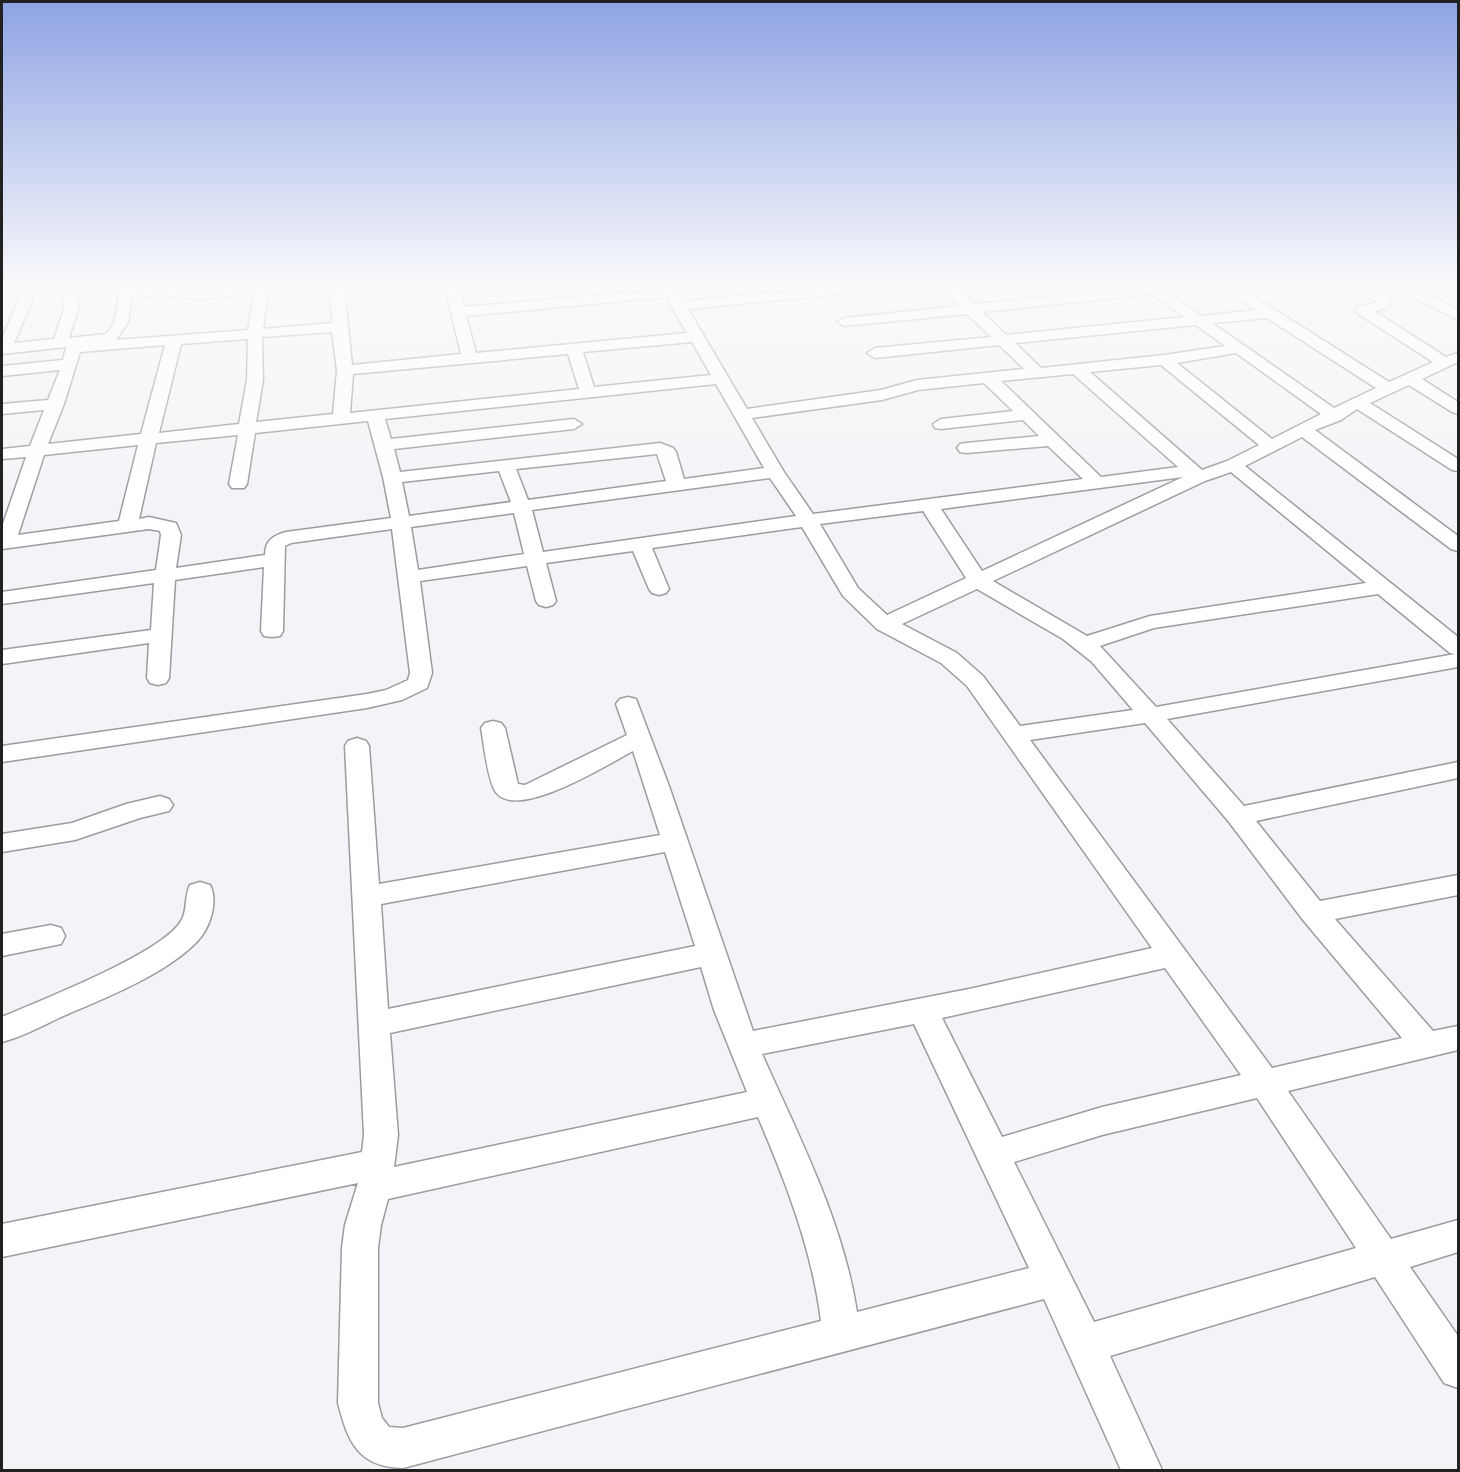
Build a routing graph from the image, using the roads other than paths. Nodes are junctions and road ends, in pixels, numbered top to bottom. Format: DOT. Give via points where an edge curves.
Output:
graph roads {
  1 [pos="52,356"];
  2 [pos="69,356"];
  3 [pos="170,356"];
  4 [pos="255,356"];
  5 [pos="343,356"];
  6 [pos="469,356"];
  7 [pos="515,356"];
  8 [pos="577,356"];
  9 [pos="707,356"];
  10 [pos="1019,356"];
  11 [pos="1191,356"];
  12 [pos="1251,356"];
  13 [pos="1337,356"];
  14 [pos="1455,359"];
  15 [pos="470,360"];
  16 [pos="1164,360"];
  17 [pos="1077,369"];
  18 [pos="345,370"];
  19 [pos="2,371"];
  20 [pos="1036,372"];
  21 [pos="988,378"];
  22 [pos="722,379"];
  23 [pos="1411,379"];
  24 [pos="1389,389"];
  25 [pos="588,393"];
  26 [pos="1358,402"];
  27 [pos="56,404"];
  28 [pos="2,409"];
  29 [pos="1458,409"];
  30 [pos="743,414"];
  31 [pos="375,415"];
  32 [pos="1027,415"];
  33 [pos="1335,416"];
  34 [pos="341,418"];
  35 [pos="574,424"];
  36 [pos="941,424"];
  37 [pos="246,429"];
  38 [pos="1303,430"];
  39 [pos="149,439"];
  40 [pos="1053,440"];
  41 [pos="385,446"];
  42 [pos="1270,446"];
  43 [pos="966,448"];
  44 [pos="37,451"];
  45 [pos="2,454"];
  46 [pos="1458,464"];
  47 [pos="1233,465"];
  48 [pos="506,466"];
  49 [pos="775,472"];
  50 [pos="1196,474"];
  51 [pos="391,478"];
  52 [pos="238,484"];
  53 [pos="1098,484"];
  54 [pos="677,487"];
  55 [pos="21,497"];
  56 [pos="2,499"];
  57 [pos="929,505"];
  58 [pos="522,507"];
  59 [pos="808,520"];
  60 [pos="401,524"];
  61 [pos="128,525"];
  62 [pos="4,543"];
  63 [pos="640,543"];
  64 [pos="1458,545"];
  65 [pos="537,558"];
  66 [pos="274,560"];
  67 [pos="165,576"];
  68 [pos="408,577"];
  69 [pos="977,579"];
  70 [pos="1381,587"];
  71 [pos="659,589"];
  72 [pos="2,598"];
  73 [pos="546,601"];
  74 [pos="885,624"];
  75 [pos="272,632"];
  76 [pos="161,634"];
  77 [pos="1085,644"];
  78 [pos="1458,648"];
  79 [pos="2,657"];
  80 [pos="1458,660"];
  81 [pos="158,678"];
  82 [pos="628,704"];
  83 [pos="1151,715"];
  84 [pos="493,728"];
  85 [pos="1012,735"];
  86 [pos="640,738"];
  87 [pos="357,746"];
  88 [pos="2,754"];
  89 [pos="1458,770"];
  90 [pos="160,805"];
  91 [pos="1238,816"];
  92 [pos="675,841"];
  93 [pos="2,843"];
  94 [pos="200,892"];
  95 [pos="1453,893"];
  96 [pos="368,896"];
  97 [pos="1313,913"];
  98 [pos="51,936"];
  99 [pos="2,945"];
  100 [pos="712,954"];
  101 [pos="1172,955"];
  102 [pos="923,1010"];
  103 [pos="375,1024"];
  104 [pos="2,1030"];
  105 [pos="1458,1038"];
  106 [pos="744,1045"];
  107 [pos="1426,1045"];
  108 [pos="1264,1082"];
  109 [pos="767,1101"];
  110 [pos="994,1154"];
  111 [pos="376,1175"];
  112 [pos="1458,1236"];
  113 [pos="2,1241"];
  114 [pos="1384,1257"];
  115 [pos="1053,1279"];
  116 [pos="842,1335"];
  117 [pos="1085,1344"];
  118 [pos="1458,1369"];
  119 [pos="1142,1470"];
  1 -- 19 [label="street"];
  2 -- 27 [label="street"];
  3 -- 39 [label="street"];
  4 -- 37 [label="street"];
  5 -- 18 [label="street"];
  6 -- 15 [label="street"];
  7 -- 15 [label="street"];
  8 -- 25 [label="street"];
  9 -- 22 [label="street"];
  10 -- 20 [label="street"];
  11 -- 16 [label="street"];
  12 -- 33 [label="street"];
  13 -- 24 [label="street"];
  14 -- 23 [label="street"];
  15 -- 18 [label="street"];
  16 -- 17 [label="street"];
  16 -- 42 [label="street"];
  17 -- 20 [label="street"];
  17 -- 50 [label="street"];
  18 -- 34 [label="street"];
  20 -- 21 [label="street"];
  21 -- 30 [label="street" via="917,385 874,396"];
  21 -- 32 [label="street"];
  22 -- 25 [label="street"];
  22 -- 30 [label="street"];
  23 -- 24 [label="street"];
  23 -- 29 [label="street"];
  24 -- 26 [label="street"];
  25 -- 31 [label="street"];
  26 -- 33 [label="street"];
  26 -- 46 [label="street"];
  27 -- 28 [label="street"];
  27 -- 44 [label="street"];
  30 -- 49 [label="street"];
  31 -- 34 [label="street"];
  31 -- 41 [label="street"];
  32 -- 36 [label="street"];
  32 -- 40 [label="street"];
  33 -- 38 [label="street"];
  34 -- 37 [label="street"];
  35 -- 41 [label="street"];
  37 -- 39 [label="street"];
  37 -- 52 [label="street"];
  38 -- 42 [label="street"];
  38 -- 64 [label="street"];
  39 -- 44 [label="street"];
  39 -- 61 [label="street"];
  40 -- 43 [label="street"];
  40 -- 53 [label="street"];
  41 -- 51 [label="street"];
  42 -- 47 [label="street"];
  44 -- 45 [label="street"];
  44 -- 55 [label="street"];
  47 -- 50 [label="street"];
  47 -- 70 [label="street"];
  48 -- 51 [label="street"];
  48 -- 54 [label="street" via="660,448 667,452"];
  48 -- 58 [label="street"];
  49 -- 54 [label="street"];
  49 -- 59 [label="street"];
  50 -- 53 [label="street"];
  50 -- 69 [label="street"];
  51 -- 60 [label="street"];
  53 -- 57 [label="street"];
  54 -- 58 [label="street"];
  55 -- 56 [label="street"];
  55 -- 62 [label="street"];
  57 -- 59 [label="street"];
  57 -- 69 [label="street"];
  58 -- 60 [label="street"];
  58 -- 65 [label="street"];
  59 -- 63 [label="street"];
  59 -- 74 [label="street" via="850,592"];
  60 -- 66 [label="street" via="286,538 275,546"];
  60 -- 68 [label="street"];
  61 -- 62 [label="street"];
  61 -- 67 [label="street" via="149,523 169,527"];
  63 -- 65 [label="street"];
  63 -- 71 [label="street"];
  65 -- 68 [label="street"];
  65 -- 73 [label="street"];
  66 -- 67 [label="street"];
  66 -- 75 [label="street"];
  67 -- 72 [label="street"];
  67 -- 76 [label="street"];
  68 -- 88 [label="street" via="421,673 419,682 408,690 349,704"];
  69 -- 74 [label="street"];
  69 -- 77 [label="street"];
  70 -- 77 [label="street" via="1149,622"];
  70 -- 78 [label="street"];
  74 -- 85 [label="street" via="962,668"];
  76 -- 79 [label="street"];
  76 -- 81 [label="street"];
  77 -- 83 [label="street"];
  80 -- 83 [label="street"];
  82 -- 86 [label="street"];
  83 -- 85 [label="street"];
  83 -- 91 [label="street"];
  84 -- 86 [label="street" via="506,788 522,794"];
  85 -- 101 [label="street"];
  86 -- 92 [label="street"];
  87 -- 96 [label="street"];
  89 -- 91 [label="street"];
  90 -- 93 [label="street" via="75,831"];
  91 -- 97 [label="street"];
  92 -- 96 [label="street"];
  92 -- 100 [label="street"];
  94 -- 104 [label="street" via="194,926 178,943 121,975"];
  95 -- 97 [label="street"];
  96 -- 103 [label="street"];
  97 -- 107 [label="street"];
  98 -- 99 [label="street"];
  100 -- 103 [label="street"];
  100 -- 106 [label="street"];
  101 -- 102 [label="street"];
  101 -- 108 [label="street"];
  102 -- 106 [label="street"];
  102 -- 110 [label="street"];
  103 -- 111 [label="street" via="381,1135"];
  105 -- 107 [label="street"];
  106 -- 109 [label="street"];
  107 -- 108 [label="street"];
  108 -- 110 [label="street" via="1102,1121"];
  108 -- 114 [label="street"];
  109 -- 111 [label="street"];
  109 -- 116 [label="street" via="829,1262 839,1301"];
  110 -- 115 [label="street"];
  111 -- 113 [label="street"];
  111 -- 116 [label="street" via="360,1248 358,1403 364,1428 386,1449 403,1448"];
  112 -- 114 [label="street"];
  114 -- 117 [label="street"];
  114 -- 118 [label="street"];
  115 -- 116 [label="street"];
  115 -- 117 [label="street"];
  117 -- 119 [label="street"];
}
